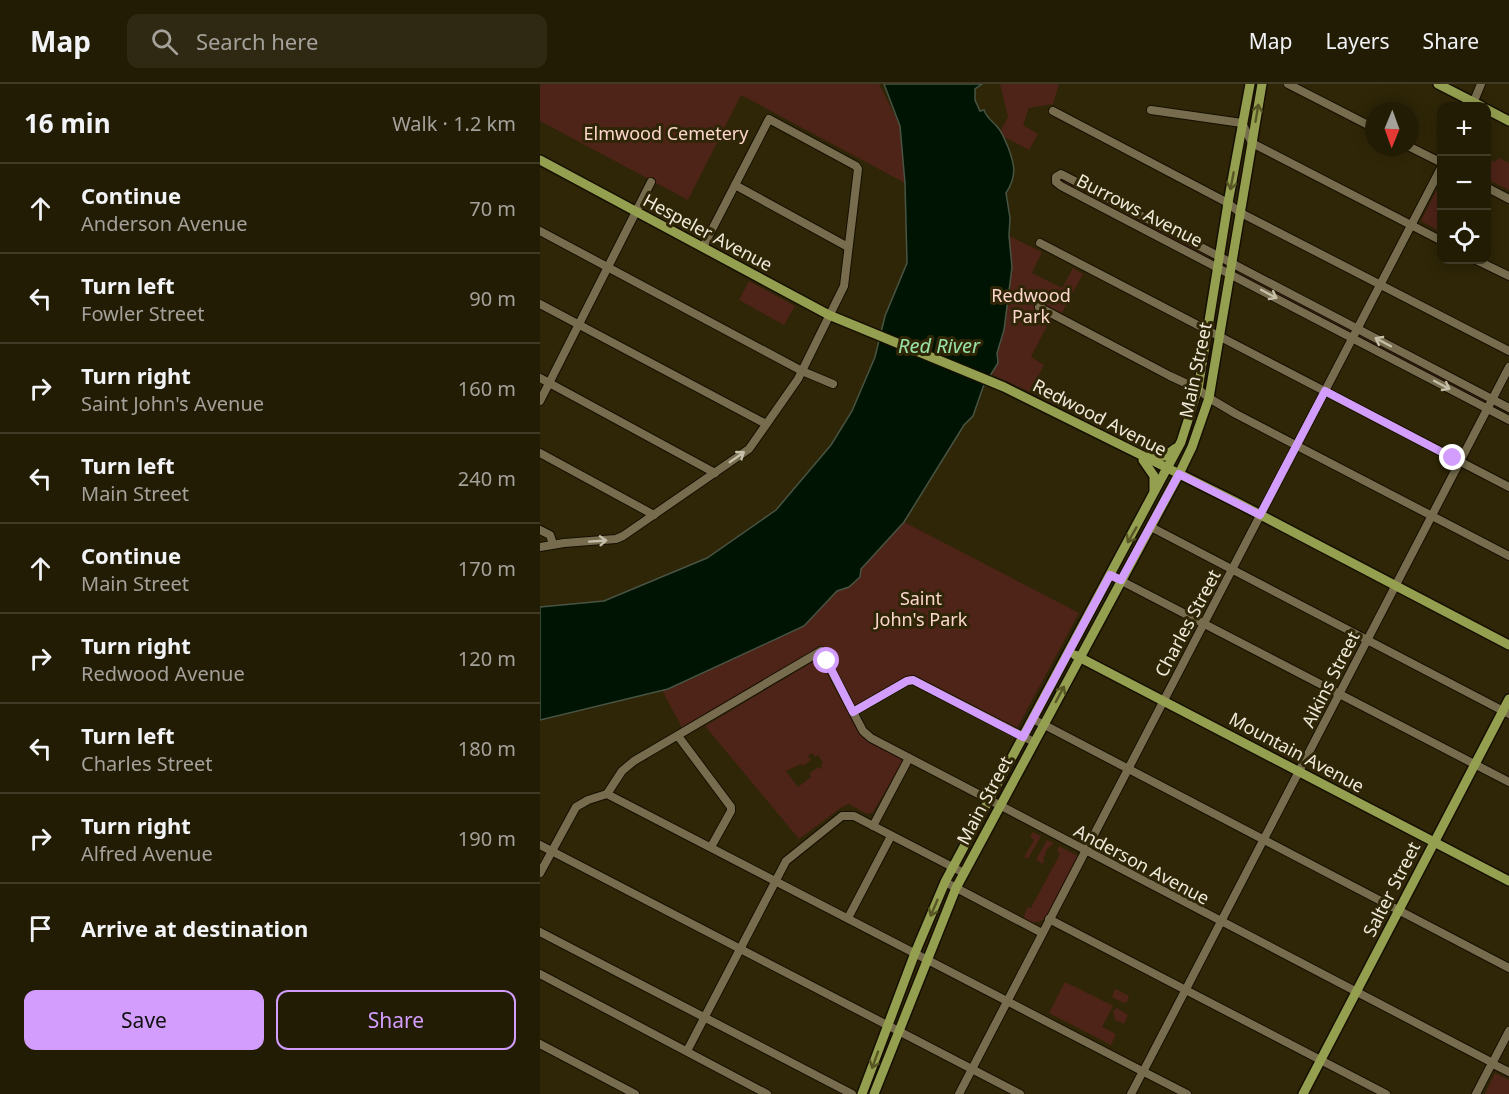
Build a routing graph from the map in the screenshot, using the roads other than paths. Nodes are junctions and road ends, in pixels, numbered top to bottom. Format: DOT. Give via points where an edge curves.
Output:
graph roads {
  1 [pos="1250,84"];
  2 [pos="1262,84"];
  3 [pos="1288,84"];
  4 [pos="1438,84"];
  5 [pos="1481,84"];
  6 [pos="1471,102"];
  7 [pos="1477,102"];
  8 [pos="1151,110"];
  9 [pos="1053,111"];
  10 [pos="1491,112"];
  11 [pos="1509,121"];
  12 [pos="1242,123"];
  13 [pos="1365,124"];
  14 [pos="1252,143"];
  15 [pos="1419,152"];
  16 [pos="540,160"];
  17 [pos="1437,162"];
  18 [pos="1437,175"];
  19 [pos="651,182"];
  20 [pos="735,185"];
  21 [pos="1491,189"];
  22 [pos="1509,198"];
  23 [pos="1228,203"];
  24 [pos="636,212"];
  25 [pos="1239,212"];
  26 [pos="1411,225"];
  27 [pos="540,231"];
  28 [pos="1437,238"];
  29 [pos="1040,243"];
  30 [pos="703,247"];
  31 [pos="848,247"];
  32 [pos="1219,256"];
  33 [pos="1231,262"];
  34 [pos="1484,264"];
  35 [pos="608,267"];
  36 [pos="1218,267"];
  37 [pos="1229,274"];
  38 [pos="1509,276"];
  39 [pos="1381,285"];
  40 [pos="540,304"];
  41 [pos="1039,307"];
  42 [pos="829,315"];
  43 [pos="578,324"];
  44 [pos="1358,328"];
  45 [pos="863,330"];
  46 [pos="1208,330"];
  47 [pos="1220,336"];
  48 [pos="1353,338"];
  49 [pos="1509,351"];
  50 [pos="1509,368"];
  51 [pos="802,371"];
  52 [pos="540,378"];
  53 [pos="549,383"];
  54 [pos="833,384"];
  55 [pos="1198,388"];
  56 [pos="1325,391"];
  57 [pos="1209,398"];
  58 [pos="1492,399"];
  59 [pos="540,401"];
  60 [pos="1509,408"];
  61 [pos="1488,409"];
  62 [pos="1509,420"];
  63 [pos="766,424"];
  64 [pos="1181,442"];
  65 [pos="1296,446"];
  66 [pos="540,453"];
  67 [pos="1140,456"];
  68 [pos="1460,462"];
  69 [pos="1167,469"];
  70 [pos="715,473"];
  71 [pos="1179,474"];
  72 [pos="1509,487"];
  73 [pos="1154,496"];
  74 [pos="654,515"];
  75 [pos="1260,515"];
  76 [pos="1432,515"];
  77 [pos="1151,527"];
  78 [pos="540,530"];
  79 [pos="553,544"];
  80 [pos="540,547"];
  81 [pos="1509,556"];
  82 [pos="1232,569"];
  83 [pos="1110,575"];
  84 [pos="1121,580"];
  85 [pos="1395,585"];
  86 [pos="1203,624"];
  87 [pos="1367,640"];
  88 [pos="1509,645"];
  89 [pos="1069,652"];
  90 [pos="1080,657"];
  91 [pos="1339,694"];
  92 [pos="1509,699"];
  93 [pos="1163,701"];
  94 [pos="853,712"];
  95 [pos="1506,712"];
  96 [pos="1033,719"];
  97 [pos="1044,725"];
  98 [pos="678,736"];
  99 [pos="1023,737"];
  100 [pos="1034,742"];
  101 [pos="909,758"];
  102 [pos="1475,765"];
  103 [pos="1128,769"];
  104 [pos="1299,771"];
  105 [pos="1509,782"];
  106 [pos="607,794"];
  107 [pos="989,800"];
  108 [pos="999,806"];
  109 [pos="873,826"];
  110 [pos="891,836"];
  111 [pos="1263,840"];
  112 [pos="1434,842"];
  113 [pos="540,845"];
  114 [pos="711,847"];
  115 [pos="552,851"];
  116 [pos="1085,851"];
  117 [pos="953,867"];
  118 [pos="540,873"];
  119 [pos="964,873"];
  120 [pos="775,880"];
  121 [pos="1509,881"];
  122 [pos="945,882"];
  123 [pos="956,888"];
  124 [pos="1399,911"];
  125 [pos="848,918"];
  126 [pos="1049,919"];
  127 [pos="1221,922"];
  128 [pos="540,932"];
  129 [pos="1042,933"];
  130 [pos="740,949"];
  131 [pos="915,952"];
  132 [pos="927,959"];
  133 [pos="1509,968"];
  134 [pos="540,974"];
  135 [pos="1185,990"];
  136 [pos="1357,992"];
  137 [pos="1007,1001"];
  138 [pos="704,1017"];
  139 [pos="888,1026"];
  140 [pos="900,1031"];
  141 [pos="1509,1031"];
  142 [pos="540,1044"];
  143 [pos="687,1051"];
  144 [pos="1321,1060"];
  145 [pos="1492,1063"];
  146 [pos="972,1069"];
  147 [pos="1143,1072"];
  148 [pos="1509,1072"];
  149 [pos="635,1094"];
  150 [pos="767,1094"];
  151 [pos="852,1094"];
  152 [pos="862,1094"];
  153 [pos="874,1094"];
  154 [pos="959,1094"];
  155 [pos="1020,1094"];
  156 [pos="1131,1094"];
  157 [pos="1186,1094"];
  158 [pos="1303,1094"];
  159 [pos="1386,1094"];
  160 [pos="1476,1094"];
  1 -- 12 [label="main road, Main Street"];
  14 -- 2 [label="main road, Main Street, one-way"];
  3 -- 13 [label="street"];
  4 -- 6 [label="main road"];
  5 -- 7 [label="street"];
  8 -- 12 [label="street"];
  9 -- 23 [label="street"];
  10 -- 11 [label="main road"];
  12 -- 14 [label="street"];
  12 -- 23 [label="main road, Main Street, one-way"];
  14 -- 25 [label="main road, Main Street"];
  14 -- 26 [label="street"];
  15 -- 17 [label="street"];
  16 -- 24 [label="main road, Hespeler Avenue"];
  18 -- 26 [label="street, Charles Street"];
  19 -- 24 [label="street"];
  20 -- 30 [label="street"];
  20 -- 31 [label="street"];
  20 -- 31 [label="street" via="769,119 856,166"];
  21 -- 22 [label="street"];
  23 -- 25 [label="street"];
  23 -- 32 [label="main road, Main Street"];
  24 -- 30 [label="main road, Hespeler Avenue"];
  24 -- 35 [label="street"];
  25 -- 33 [label="main road, Main Street"];
  25 -- 39 [label="street"];
  26 -- 28 [label="street"];
  26 -- 39 [label="street, Charles Street"];
  27 -- 35 [label="street"];
  29 -- 46 [label="street"];
  30 -- 42 [label="main road, Hespeler Avenue"];
  31 -- 42 [label="street" via="844,285"];
  32 -- 33 [label="street, Burrows Avenue"];
  32 -- 36 [label="main road, Main Street"];
  32 -- 36 [label="street, Burrows Avenue" via="1065,176 1056,177 1061,186"];
  33 -- 37 [label="main road, Main Street"];
  33 -- 44 [label="street, Burrows Avenue"];
  34 -- 38 [label="street"];
  35 -- 43 [label="street"];
  35 -- 51 [label="street"];
  36 -- 37 [label="street, Burrows Avenue"];
  36 -- 46 [label="main road, Main Street"];
  37 -- 47 [label="main road, Main Street"];
  37 -- 48 [label="street, Burrows Avenue, one-way"];
  39 -- 44 [label="street, Charles Street"];
  39 -- 49 [label="street"];
  40 -- 43 [label="street"];
  41 -- 55 [label="street"];
  42 -- 45 [label="main road, Hespeler Avenue"];
  42 -- 51 [label="street"];
  43 -- 53 [label="street"];
  43 -- 63 [label="street"];
  44 -- 48 [label="street, Charles Street"];
  58 -- 44 [label="street, Burrows Avenue, one-way"];
  45 -- 67 [label="main road, Redwood Avenue" via="1004,387"];
  46 -- 47 [label="street"];
  46 -- 55 [label="main road, Main Street"];
  47 -- 56 [label="street"];
  47 -- 57 [label="main road, Main Street"];
  48 -- 56 [label="street, Charles Street"];
  48 -- 61 [label="street, Burrows Avenue, one-way"];
  50 -- 58 [label="street, Aikins Street"];
  51 -- 54 [label="street"];
  51 -- 63 [label="street"];
  52 -- 53 [label="street"];
  53 -- 59 [label="street"];
  53 -- 70 [label="street"];
  55 -- 57 [label="street"];
  55 -- 64 [label="main road, Main Street"];
  56 -- 65 [label="street, Charles Street"];
  56 -- 68 [label="street"];
  57 -- 65 [label="street"];
  57 -- 71 [label="main road, Main Street"];
  58 -- 60 [label="street, Burrows Avenue"];
  58 -- 61 [label="street, Aikins Street"];
  61 -- 62 [label="street, Burrows Avenue"];
  61 -- 68 [label="street, Aikins Street"];
  70 -- 63 [label="street, one-way" via="749,449"];
  64 -- 67 [label="main road" via="1165,456"];
  64 -- 69 [label="main road, Main Street"];
  65 -- 75 [label="street, Charles Street"];
  65 -- 76 [label="street"];
  66 -- 74 [label="street"];
  67 -- 69 [label="main road, Redwood Avenue"];
  67 -- 73 [label="main road" via="1154,476"];
  68 -- 72 [label="street"];
  68 -- 76 [label="street, Aikins Street"];
  69 -- 71 [label="main road, Redwood Avenue"];
  69 -- 73 [label="main road, Main Street"];
  70 -- 74 [label="street"];
  71 -- 75 [label="main road, Redwood Avenue"];
  71 -- 77 [label="main road, Main Street"];
  73 -- 83 [label="main road, Main Street, one-way"];
  79 -- 74 [label="street, one-way" via="616,539"];
  75 -- 82 [label="street, Charles Street"];
  75 -- 85 [label="main road, Redwood Avenue"];
  76 -- 81 [label="street"];
  76 -- 85 [label="street, Aikins Street"];
  77 -- 82 [label="street"];
  77 -- 84 [label="main road, Main Street"];
  78 -- 79 [label="street" via="550,536"];
  79 -- 80 [label="street"];
  82 -- 86 [label="street, Charles Street"];
  82 -- 87 [label="street"];
  83 -- 84 [label="street"];
  83 -- 89 [label="main road, Main Street"];
  84 -- 86 [label="street"];
  84 -- 90 [label="main road, Main Street"];
  85 -- 87 [label="street, Aikins Street"];
  85 -- 88 [label="main road, Redwood Avenue"];
  86 -- 91 [label="street"];
  86 -- 93 [label="street, Charles Street"];
  87 -- 91 [label="street, Aikins Street"];
  87 -- 95 [label="street"];
  89 -- 90 [label="main road, Mountain Avenue"];
  89 -- 96 [label="main road, Main Street"];
  90 -- 93 [label="main road, Mountain Avenue"];
  97 -- 90 [label="main road, Main Street, one-way"];
  91 -- 102 [label="street"];
  91 -- 104 [label="street, Aikins Street"];
  92 -- 95 [label="main road, Salter Street"];
  93 -- 103 [label="street, Charles Street"];
  93 -- 104 [label="main road, Mountain Avenue"];
  94 -- 98 [label="street, Anderson Avenue" via="821,651"];
  94 -- 99 [label="street" via="913,680"];
  94 -- 101 [label="street, Anderson Avenue" via="871,738"];
  95 -- 102 [label="main road, Salter Street"];
  96 -- 97 [label="street"];
  96 -- 99 [label="main road, Main Street"];
  97 -- 100 [label="main road, Main Street"];
  97 -- 103 [label="street"];
  98 -- 106 [label="street" via="627,766"];
  98 -- 114 [label="street" via="731,807"];
  99 -- 100 [label="street"];
  99 -- 107 [label="main road, Main Street"];
  100 -- 108 [label="main road, Main Street"];
  101 -- 107 [label="street, Anderson Avenue"];
  101 -- 109 [label="street"];
  102 -- 105 [label="street"];
  102 -- 112 [label="main road, Salter Street"];
  103 -- 111 [label="street"];
  103 -- 116 [label="street, Charles Street"];
  104 -- 111 [label="street, Aikins Street"];
  104 -- 112 [label="main road, Mountain Avenue"];
  106 -- 114 [label="street"];
  106 -- 115 [label="street" via="576,807"];
  107 -- 108 [label="street, Anderson Avenue"];
  107 -- 117 [label="main road, Main Street"];
  108 -- 116 [label="street, Anderson Avenue"];
  108 -- 119 [label="main road, Main Street"];
  109 -- 110 [label="street"];
  109 -- 120 [label="street" via="854,816 842,816 786,861"];
  110 -- 117 [label="street"];
  110 -- 125 [label="street"];
  111 -- 124 [label="street"];
  111 -- 127 [label="street, Aikins Street"];
  112 -- 121 [label="main road, Mountain Avenue"];
  112 -- 124 [label="main road, Salter Street"];
  113 -- 115 [label="street"];
  114 -- 120 [label="street"];
  115 -- 118 [label="street"];
  115 -- 130 [label="street"];
  116 -- 126 [label="street, Charles Street"];
  116 -- 127 [label="street, Anderson Avenue"];
  117 -- 119 [label="street"];
  117 -- 122 [label="main road, Main Street"];
  119 -- 123 [label="main road, Main Street"];
  120 -- 125 [label="street"];
  120 -- 130 [label="street"];
  122 -- 123 [label="street"];
  122 -- 131 [label="main road, Main Street, one-way"];
  123 -- 129 [label="street"];
  123 -- 132 [label="main road, Main Street"];
  124 -- 133 [label="street"];
  124 -- 136 [label="main road, Salter Street"];
  125 -- 131 [label="street"];
  126 -- 129 [label="street, Charles Street"];
  126 -- 135 [label="street"];
  127 -- 135 [label="street, Aikins Street"];
  127 -- 136 [label="street, Anderson Avenue"];
  128 -- 138 [label="street"];
  129 -- 137 [label="street, Charles Street"];
  130 -- 138 [label="street"];
  130 -- 139 [label="street"];
  131 -- 132 [label="street"];
  131 -- 139 [label="main road, Main Street"];
  132 -- 137 [label="street"];
  132 -- 140 [label="main road, Main Street"];
  134 -- 143 [label="street"];
  135 -- 144 [label="street"];
  135 -- 147 [label="street, Aikins Street"];
  136 -- 144 [label="main road, Salter Street"];
  136 -- 145 [label="street, Anderson Avenue"];
  137 -- 146 [label="street, Charles Street"];
  137 -- 147 [label="street"];
  138 -- 143 [label="street"];
  138 -- 151 [label="street"];
  139 -- 140 [label="street"];
  139 -- 152 [label="main road, Main Street, one-way"];
  140 -- 146 [label="street"];
  140 -- 153 [label="main road, Main Street"];
  141 -- 145 [label="street"];
  142 -- 149 [label="street"];
  143 -- 150 [label="street"];
  144 -- 158 [label="main road, Salter Street"];
  144 -- 159 [label="street"];
  145 -- 148 [label="street, Anderson Avenue"];
  145 -- 160 [label="street"];
  146 -- 154 [label="street, Charles Street"];
  146 -- 155 [label="street"];
  147 -- 156 [label="street, Aikins Street"];
  147 -- 157 [label="street"];
}
